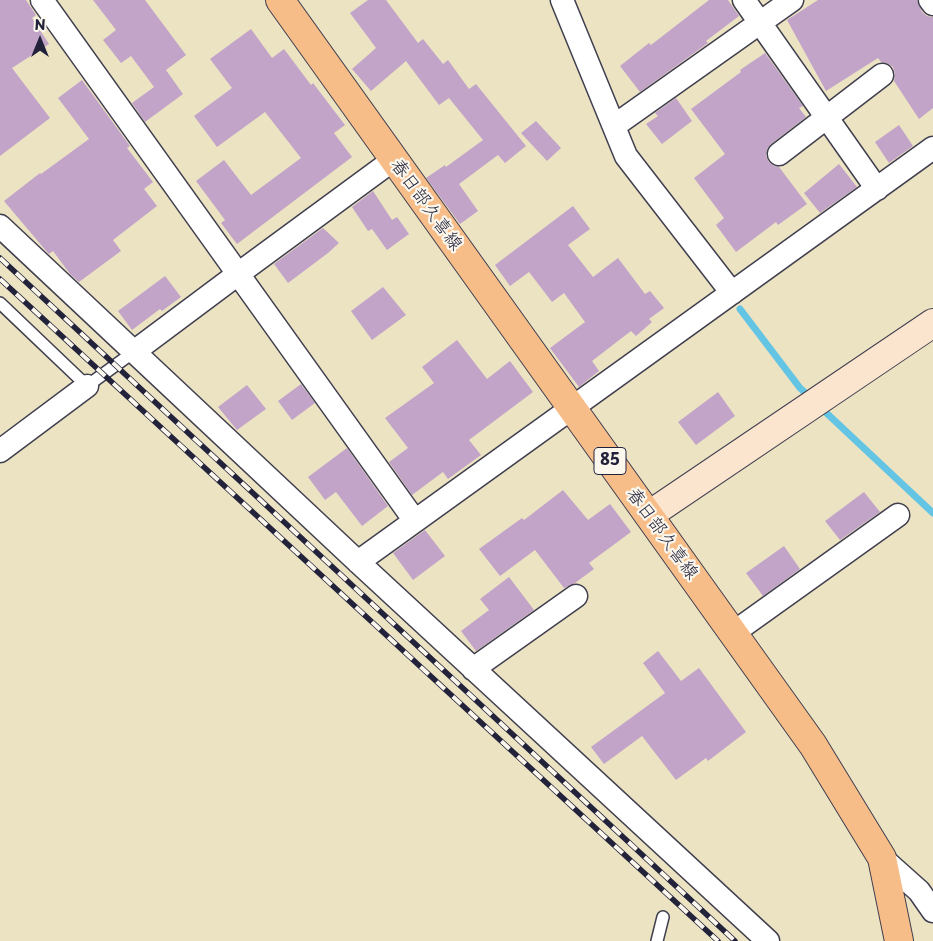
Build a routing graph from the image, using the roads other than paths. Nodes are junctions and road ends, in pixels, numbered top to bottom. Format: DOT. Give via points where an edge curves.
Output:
graph roads {
  1 [pos="42,0"];
  2 [pos="280,0"];
  3 [pos="562,0"];
  4 [pos="744,0"];
  5 [pos="792,0"];
  6 [pos="930,0"];
  7 [pos="933,4"];
  8 [pos="760,22"];
  9 [pos="882,75"];
  10 [pos="827,116"];
  11 [pos="614,126"];
  12 [pos="933,148"];
  13 [pos="778,154"];
  14 [pos="393,160"];
  15 [pos="877,189"];
  16 [pos="0,226"];
  17 [pos="238,274"];
  18 [pos="732,293"];
  19 [pos="0,303"];
  20 [pos="933,323"];
  21 [pos="135,351"];
  22 [pos="87,386"];
  23 [pos="571,408"];
  24 [pos="0,452"];
  25 [pos="649,514"];
  26 [pos="898,514"];
  27 [pos="415,521"];
  28 [pos="358,562"];
  29 [pos="576,596"];
  30 [pos="733,633"];
  31 [pos="474,669"];
  32 [pos="882,858"];
  33 [pos="933,911"];
  34 [pos="663,917"];
  35 [pos="657,941"];
  36 [pos="768,941"];
  37 [pos="899,941"];
  1 -- 17 [label="street"];
  2 -- 14 [label="main road, 春日部久喜線 / 85"];
  3 -- 11 [label="street"];
  4 -- 8 [label="street"];
  5 -- 8 [label="street"];
  6 -- 7 [label="street"];
  8 -- 10 [label="street"];
  8 -- 11 [label="street"];
  9 -- 10 [label="street"];
  10 -- 13 [label="street"];
  10 -- 15 [label="street"];
  11 -- 18 [label="street" via="626,156"];
  12 -- 15 [label="street"];
  14 -- 17 [label="street"];
  14 -- 23 [label="main road, 春日部久喜線 / 85"];
  15 -- 18 [label="street"];
  16 -- 21 [label="street"];
  17 -- 21 [label="street"];
  17 -- 27 [label="street"];
  18 -- 23 [label="street"];
  19 -- 22 [label="lane"];
  20 -- 25 [label="street"];
  21 -- 22 [label="lane"];
  21 -- 28 [label="street"];
  22 -- 24 [label="street"];
  23 -- 25 [label="main road, 春日部久喜線 / 85"];
  23 -- 27 [label="street"];
  25 -- 30 [label="main road, 春日部久喜線 / 85"];
  26 -- 30 [label="street"];
  27 -- 28 [label="street"];
  28 -- 31 [label="street"];
  29 -- 31 [label="street"];
  30 -- 32 [label="main road, 春日部久喜線 / 85" via="813,745"];
  31 -- 36 [label="street"];
  32 -- 33 [label="street" via="919,891"];
  32 -- 37 [label="main road, 春日部久喜線 / 85"];
  34 -- 35 [label="lane"];
}
